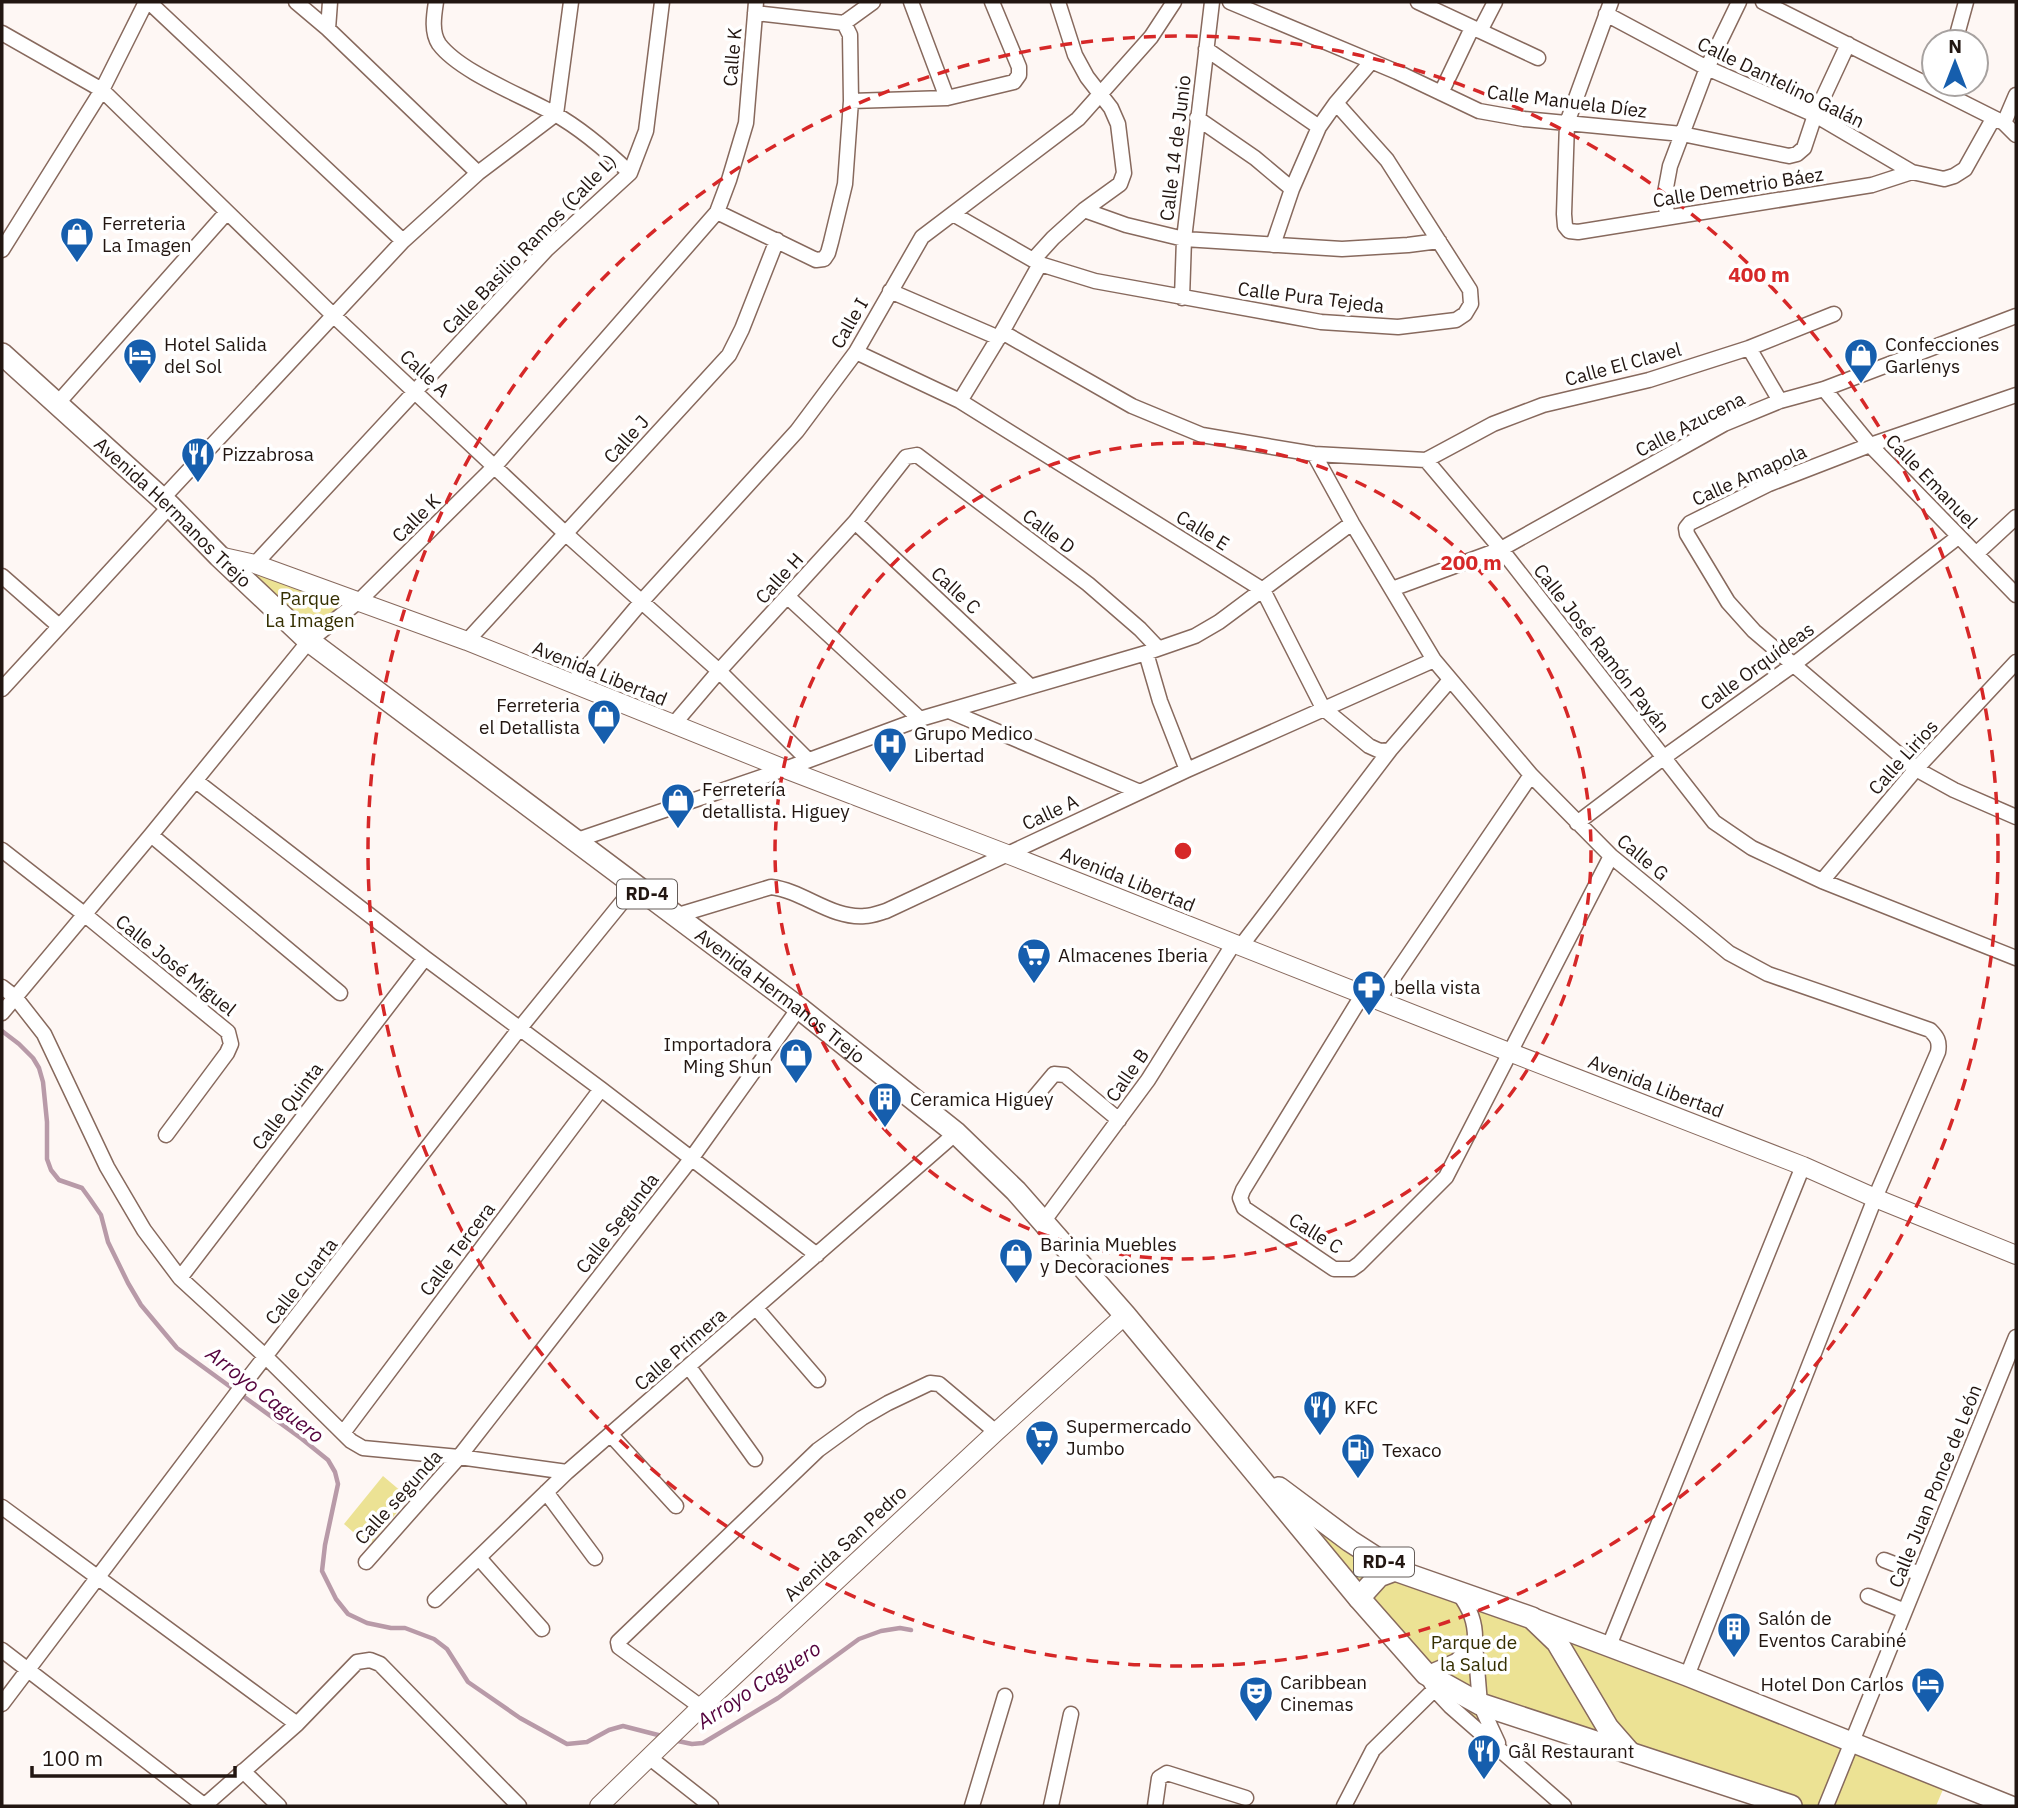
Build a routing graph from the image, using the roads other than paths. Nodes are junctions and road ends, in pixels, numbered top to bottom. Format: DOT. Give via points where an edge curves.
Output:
graph roads {
  1 [pos="148,2"];
  2 [pos="296,2"];
  3 [pos="330,2"];
  4 [pos="436,2"];
  5 [pos="571,2"];
  6 [pos="662,2"];
  7 [pos="873,2"];
  8 [pos="911,2"];
  9 [pos="992,2"];
  10 [pos="1058,2"];
  11 [pos="1174,2"];
  12 [pos="1212,2"];
  13 [pos="1230,2"];
  14 [pos="1418,2"];
  15 [pos="1495,2"];
  16 [pos="1739,2"];
  17 [pos="1763,2"];
  18 [pos="1966,2"];
  19 [pos="755,7"];
  20 [pos="1786,7"];
  21 [pos="1608,8"];
  22 [pos="844,23"];
  23 [pos="1959,28"];
  24 [pos="328,29"];
  25 [pos="1476,29"];
  26 [pos="2,33"];
  27 [pos="1848,44"];
  28 [pos="1206,49"];
  29 [pos="1538,58"];
  30 [pos="1371,62"];
  31 [pos="1707,68"];
  32 [pos="1920,77"];
  33 [pos="102,90"];
  34 [pos="1441,93"];
  35 [pos="1100,94"];
  36 [pos="2016,95"];
  37 [pos="947,98"];
  38 [pos="1960,98"];
  39 [pos="851,101"];
  40 [pos="1336,103"];
  41 [pos="556,114"];
  42 [pos="1815,116"];
  43 [pos="1197,118"];
  44 [pos="1998,121"];
  45 [pos="1567,123"];
  46 [pos="1319,127"];
  47 [pos="1682,134"];
  48 [pos="2016,135"];
  49 [pos="1912,172"];
  50 [pos="478,173"];
  51 [pos="630,173"];
  52 [pos="1293,188"];
  53 [pos="1084,210"];
  54 [pos="227,212"];
  55 [pos="717,212"];
  56 [pos="953,214"];
  57 [pos="1667,217"];
  58 [pos="1184,239"];
  59 [pos="777,240"];
  60 [pos="403,241"];
  61 [pos="1439,241"];
  62 [pos="1273,245"];
  63 [pos="2,250"];
  64 [pos="1037,262"];
  65 [pos="890,291"];
  66 [pos="1182,298"];
  67 [pos="1834,314"];
  68 [pos="334,316"];
  69 [pos="2016,316"];
  70 [pos="1000,335"];
  71 [pos="1749,348"];
  72 [pos="856,352"];
  73 [pos="2,354"];
  74 [pos="1824,389"];
  75 [pos="416,391"];
  76 [pos="2016,396"];
  77 [pos="960,401"];
  78 [pos="1780,401"];
  79 [pos="57,404"];
  80 [pos="1870,445"];
  81 [pos="1314,454"];
  82 [pos="910,455"];
  83 [pos="1426,460"];
  84 [pos="495,466"];
  85 [pos="166,502"];
  86 [pos="2016,517"];
  87 [pos="855,522"];
  88 [pos="1352,523"];
  89 [pos="566,534"];
  90 [pos="1958,537"];
  91 [pos="1501,549"];
  92 [pos="1976,554"];
  93 [pos="219,556"];
  94 [pos="255,564"];
  95 [pos="2,576"];
  96 [pos="1392,589"];
  97 [pos="1263,590"];
  98 [pos="2016,595"];
  99 [pos="789,597"];
  100 [pos="359,601"];
  101 [pos="642,601"];
  102 [pos="59,626"];
  103 [pos="309,641"];
  104 [pos="467,641"];
  105 [pos="1152,650"];
  106 [pos="1434,660"];
  107 [pos="2016,662"];
  108 [pos="1793,665"];
  109 [pos="719,671"];
  110 [pos="1450,680"];
  111 [pos="572,684"];
  112 [pos="1030,686"];
  113 [pos="2,689"];
  114 [pos="1324,708"];
  115 [pos="949,711"];
  116 [pos="920,719"];
  117 [pos="673,725"];
  118 [pos="1390,750"];
  119 [pos="1663,758"];
  120 [pos="808,760"];
  121 [pos="785,769"];
  122 [pos="1916,769"];
  123 [pos="1187,770"];
  124 [pos="1531,775"];
  125 [pos="196,780"];
  126 [pos="1140,792"];
  127 [pos="2016,817"];
  128 [pos="1577,823"];
  129 [pos="151,835"];
  130 [pos="577,840"];
  131 [pos="2,850"];
  132 [pos="1007,854"];
  133 [pos="1611,856"];
  134 [pos="1822,881"];
  135 [pos="636,885"];
  136 [pos="84,915"];
  137 [pos="675,916"];
  138 [pos="1237,945"];
  139 [pos="425,958"];
  140 [pos="2016,958"];
  141 [pos="2,987"];
  142 [pos="340,993"];
  143 [pos="1371,997"];
  144 [pos="15,998"];
  145 [pos="799,1008"];
  146 [pos="2,1013"];
  147 [pos="520,1028"];
  148 [pos="1509,1052"];
  149 [pos="601,1089"];
  150 [pos="1033,1099"];
  151 [pos="1119,1120"];
  152 [pos="956,1133"];
  153 [pos="166,1135"];
  154 [pos="691,1159"];
  155 [pos="1803,1166"];
  156 [pos="1875,1198"];
  157 [pos="1043,1222"];
  158 [pos="817,1255"];
  159 [pos="2016,1255"];
  160 [pos="180,1278"];
  161 [pos="756,1308"];
  162 [pos="1125,1315"];
  163 [pos="2016,1337"];
  164 [pos="266,1357"];
  165 [pos="689,1367"];
  166 [pos="818,1380"];
  167 [pos="996,1432"];
  168 [pos="343,1433"];
  169 [pos="611,1436"];
  170 [pos="459,1457"];
  171 [pos="755,1459"];
  172 [pos="1254,1471"];
  173 [pos="568,1472"];
  174 [pos="546,1492"];
  175 [pos="2,1507"];
  176 [pos="676,1507"];
  177 [pos="479,1558"];
  178 [pos="594,1558"];
  179 [pos="1884,1560"];
  180 [pos="366,1562"];
  181 [pos="1395,1570"];
  182 [pos="1920,1574"];
  183 [pos="98,1578"];
  184 [pos="1457,1591"];
  185 [pos="1868,1596"];
  186 [pos="1359,1598"];
  187 [pos="435,1600"];
  188 [pos="1905,1611"];
  189 [pos="1532,1618"];
  190 [pos="542,1629"];
  191 [pos="1475,1643"];
  192 [pos="1609,1646"];
  193 [pos="2,1650"];
  194 [pos="27,1668"];
  195 [pos="1687,1676"];
  196 [pos="1434,1682"];
  197 [pos="1005,1696"];
  198 [pos="2,1704"];
  199 [pos="1480,1704"];
  200 [pos="701,1707"];
  201 [pos="1071,1714"];
  202 [pos="297,1724"];
  203 [pos="1852,1741"];
  204 [pos="656,1752"];
  205 [pos="1630,1753"];
  206 [pos="1510,1758"];
  207 [pos="243,1771"];
  208 [pos="1246,1798"];
  209 [pos="1557,1804"];
  210 [pos="204,1806"];
  211 [pos="279,1806"];
  212 [pos="519,1806"];
  213 [pos="599,1806"];
  214 [pos="711,1806"];
  215 [pos="972,1806"];
  216 [pos="1051,1806"];
  217 [pos="1155,1806"];
  218 [pos="1344,1806"];
  219 [pos="1791,1806"];
  220 [pos="1826,1806"];
  221 [pos="2011,1806"];
  1 -- 33 [label="street"];
  1 -- 60 [label="street"];
  2 -- 24 [label="street"];
  3 -- 24 [label="street"];
  4 -- 41 [label="street" via="433,22 437,41 455,61"];
  5 -- 41 [label="street"];
  6 -- 51 [label="street, Calle Basilio Ramos (Calle L)" via="646,131"];
  7 -- 22 [label="street"];
  8 -- 37 [label="street"];
  9 -- 37 [label="street" via="1019,75 1014,82"];
  10 -- 35 [label="street" via="1075,55"];
  11 -- 35 [label="street, Calle I" via="1151,37"];
  12 -- 28 [label="street, Calle 14 de Junio"];
  13 -- 30 [label="street, Calle Manuela Díez"];
  14 -- 25 [label="street"];
  15 -- 25 [label="street"];
  16 -- 31 [label="street"];
  17 -- 20 [label="street"];
  18 -- 23 [label="street"];
  19 -- 22 [label="street"];
  19 -- 55 [label="street, Calle K" via="746,123"];
  20 -- 27 [label="street"];
  21 -- 31 [label="street, Calle Dantelino Galán"];
  21 -- 45 [label="street"];
  22 -- 39 [label="street" via="850,35"];
  24 -- 50 [label="street"];
  25 -- 29 [label="street"];
  25 -- 34 [label="street"];
  26 -- 33 [label="street, Calle A"];
  27 -- 32 [label="street"];
  27 -- 42 [label="street, Calle Manuela Díez"];
  28 -- 43 [label="street, Calle 14 de Junio"];
  28 -- 46 [label="street"];
  30 -- 34 [label="street, Calle Manuela Díez"];
  30 -- 40 [label="street"];
  31 -- 42 [label="street, Calle Dantelino Galán"];
  31 -- 47 [label="street"];
  33 -- 54 [label="street, Calle A"];
  33 -- 63 [label="street"];
  34 -- 45 [label="street, Calle Manuela Díez" via="1479,111"];
  35 -- 53 [label="street" via="1118,124 1123,179"];
  35 -- 56 [label="street, Calle I" via="1078,119"];
  36 -- 44 [label="street, Calle Dantelino Galán"];
  37 -- 39 [label="street"];
  38 -- 44 [label="street"];
  39 -- 59 [label="street" via="845,184 828,253 816,260"];
  40 -- 46 [label="street"];
  40 -- 61 [label="street, Calle Pura Tejeda" via="1387,160"];
  41 -- 50 [label="street"];
  41 -- 51 [label="street" via="593,139"];
  42 -- 47 [label="street, Calle Manuela Díez" via="1797,155"];
  42 -- 49 [label="street, Calle Dantelino Galán"];
  43 -- 52 [label="street"];
  43 -- 58 [label="street, Calle 14 de Junio"];
  44 -- 48 [label="street"];
  44 -- 49 [label="street, Calle Dantelino Galán" via="1965,169 1954,176 1944,179"];
  45 -- 47 [label="street, Calle Manuela Díez"];
  45 -- 57 [label="street, Calle Demetrio Báez" via="1564,214 1569,231"];
  46 -- 52 [label="street"];
  47 -- 57 [label="street" via="1665,193"];
  49 -- 57 [label="street, Calle Demetrio Báez" via="1872,185"];
  50 -- 60 [label="street"];
  51 -- 75 [label="street, Calle Basilio Ramos (Calle L)" via="547,249"];
  52 -- 62 [label="street"];
  53 -- 58 [label="street"];
  53 -- 64 [label="street" via="1053,238"];
  54 -- 68 [label="street, Calle A"];
  54 -- 79 [label="street"];
  55 -- 59 [label="street"];
  55 -- 84 [label="street, Calle K"];
  56 -- 64 [label="street, Calle Pura Tejeda"];
  56 -- 65 [label="street, Calle I" via="922,237"];
  58 -- 62 [label="street"];
  58 -- 66 [label="street, Calle 14 de Junio"];
  59 -- 89 [label="street, Calle J" via="729,355"];
  60 -- 68 [label="street"];
  61 -- 62 [label="street" via="1342,249"];
  61 -- 66 [label="street, Calle Pura Tejeda" via="1470,290 1471,304 1456,320 1398,327 1321,322"];
  64 -- 66 [label="street, Calle Pura Tejeda" via="1095,281"];
  64 -- 70 [label="street"];
  65 -- 70 [label="street"];
  65 -- 72 [label="street, Calle I"];
  67 -- 71 [label="street, Calle El Clavel"];
  68 -- 75 [label="street, Calle A"];
  68 -- 85 [label="street"];
  69 -- 74 [label="street, Calle Azucena"];
  70 -- 77 [label="street"];
  70 -- 81 [label="street" via="1132,406 1202,435"];
  71 -- 78 [label="street"];
  71 -- 83 [label="street, Calle El Clavel" via="1649,380 1543,405 1493,424"];
  72 -- 77 [label="street, Calle E"];
  72 -- 101 [label="street, Calle I" via="797,431"];
  73 -- 79 [label="main road, Avenida Hermanos Trejo / RD-4"];
  74 -- 78 [label="street, Calle Azucena"];
  74 -- 80 [label="street, Calle Emanuel"];
  75 -- 84 [label="street, Calle A"];
  75 -- 94 [label="street, Calle Basilio Ramos (Calle L)"];
  76 -- 80 [label="street, Calle Amapola"];
  77 -- 97 [label="street, Calle E"];
  78 -- 91 [label="street, Calle Azucena" via="1724,424"];
  79 -- 85 [label="main road, Avenida Hermanos Trejo / RD-4"];
  80 -- 90 [label="street, Calle Emanuel"];
  80 -- 108 [label="street, Calle Amapola" via="1769,484 1686,528 1728,602"];
  81 -- 83 [label="street"];
  81 -- 88 [label="street, Calle G"];
  82 -- 87 [label="street, Calle H"];
  82 -- 105 [label="street, Calle D" via="917,455 1088,584 1140,629"];
  83 -- 91 [label="street, Calle José Ramón Payán"];
  84 -- 89 [label="street, Calle A"];
  84 -- 100 [label="street, Calle K"];
  85 -- 93 [label="main road, Avenida Hermanos Trejo / RD-4"];
  85 -- 102 [label="street"];
  86 -- 92 [label="street"];
  87 -- 99 [label="street, Calle H"];
  87 -- 112 [label="street, Calle C"];
  88 -- 96 [label="street, Calle G"];
  88 -- 97 [label="street"];
  89 -- 101 [label="street, Calle A"];
  89 -- 104 [label="street, Calle J"];
  90 -- 92 [label="street, Calle Emanuel"];
  90 -- 108 [label="street, Calle Orquídeas"];
  91 -- 96 [label="street, Calle Azucena"];
  91 -- 119 [label="street, Calle José Ramón Payán"];
  92 -- 98 [label="street, Calle Emanuel"];
  93 -- 94 [label="street, Avenida Libertad"];
  93 -- 103 [label="main road, Avenida Hermanos Trejo / RD-4"];
  94 -- 100 [label="street, Avenida Libertad"];
  95 -- 102 [label="street"];
  96 -- 106 [label="street, Calle G"];
  97 -- 105 [label="street" via="1195,636"];
  97 -- 114 [label="street"];
  99 -- 109 [label="street, Calle H"];
  99 -- 116 [label="street"];
  100 -- 103 [label="street, Calle K"];
  100 -- 104 [label="street, Avenida Libertad"];
  101 -- 109 [label="street, Calle A"];
  101 -- 111 [label="street, Calle I"];
  102 -- 113 [label="street"];
  103 -- 125 [label="street, Calle K"];
  103 -- 130 [label="main road, Avenida Hermanos Trejo / RD-4"];
  104 -- 111 [label="street, Avenida Libertad"];
  105 -- 112 [label="street"];
  105 -- 123 [label="street" via="1160,701"];
  106 -- 110 [label="street, Calle G"];
  106 -- 114 [label="street, Calle A"];
  107 -- 122 [label="street, Calle Lirios"];
  108 -- 119 [label="street, Calle Orquídeas"];
  108 -- 122 [label="street, Calle Amapola"];
  109 -- 117 [label="street, Calle H"];
  109 -- 120 [label="street, Calle A"];
  110 -- 118 [label="street"];
  110 -- 124 [label="street, Calle G"];
  111 -- 117 [label="street, Avenida Libertad"];
  112 -- 115 [label="street"];
  114 -- 118 [label="street" via="1369,746"];
  114 -- 123 [label="street, Calle A"];
  115 -- 116 [label="street"];
  115 -- 126 [label="street"];
  116 -- 120 [label="street"];
  117 -- 121 [label="street, Avenida Libertad"];
  118 -- 138 [label="street, Calle B"];
  119 -- 128 [label="street, Calle Orquídeas"];
  119 -- 134 [label="street, Calle José Ramón Payán" via="1714,822 1752,848"];
  120 -- 121 [label="street"];
  121 -- 130 [label="street"];
  121 -- 132 [label="street, Avenida Libertad"];
  122 -- 127 [label="street, Calle Amapola"];
  122 -- 134 [label="street, Calle Lirios"];
  123 -- 126 [label="street, Calle A"];
  124 -- 128 [label="street, Calle G"];
  124 -- 143 [label="street, Calle C"];
  125 -- 129 [label="street, Calle K"];
  125 -- 139 [label="street"];
  126 -- 132 [label="street, Calle A"];
  128 -- 133 [label="street, Calle G"];
  129 -- 136 [label="street, Calle K"];
  129 -- 142 [label="street"];
  130 -- 135 [label="main road, Avenida Hermanos Trejo / RD-4"];
  131 -- 136 [label="street, Calle José Miguel"];
  132 -- 137 [label="street, Calle A" via="868,916 837,913 771,887"];
  132 -- 138 [label="street, Avenida Libertad"];
  133 -- 148 [label="street"];
  133 -- 156 [label="street, Calle G" via="1729,953 1768,974 1937,1036 1938,1052"];
  134 -- 140 [label="street, Calle José Ramón Payán"];
  135 -- 137 [label="main road, Avenida Hermanos Trejo / RD-4"];
  135 -- 147 [label="street, Calle Cuarta"];
  136 -- 144 [label="street, Calle K"];
  136 -- 153 [label="street, Calle José Miguel" via="228,1032 231,1044 227,1053"];
  137 -- 145 [label="main road, Avenida Hermanos Trejo / RD-4"];
  138 -- 143 [label="street, Avenida Libertad"];
  138 -- 151 [label="street, Calle B"];
  139 -- 147 [label="street"];
  139 -- 160 [label="street, Calle Quinta"];
  141 -- 144 [label="street"];
  143 -- 148 [label="street, Avenida Libertad"];
  143 -- 148 [label="street, Calle C" via="1240,1198 1244,1208 1334,1269 1352,1269 1359,1264 1446,1177"];
  144 -- 146 [label="street, Calle K"];
  144 -- 160 [label="street" via="44,1034 131,1209"];
  145 -- 152 [label="main road, Avenida Hermanos Trejo / RD-4"];
  145 -- 154 [label="street, Calle Segunda"];
  147 -- 149 [label="street"];
  147 -- 164 [label="street, Calle Cuarta"];
  148 -- 155 [label="street, Avenida Libertad"];
  149 -- 154 [label="street"];
  149 -- 168 [label="street, Calle Tercera"];
  150 -- 151 [label="street" via="1054,1074 1065,1075"];
  151 -- 157 [label="street, Calle B"];
  152 -- 157 [label="main road, Avenida Hermanos Trejo / RD-4"];
  152 -- 158 [label="street, Calle Primera"];
  154 -- 158 [label="street"];
  154 -- 170 [label="street, Calle Segunda"];
  155 -- 156 [label="street, Avenida Libertad"];
  155 -- 192 [label="street"];
  156 -- 159 [label="street, Avenida Libertad"];
  156 -- 195 [label="street"];
  157 -- 162 [label="main road, Avenida Hermanos Trejo / RD-4"];
  158 -- 161 [label="street, Calle Primera"];
  160 -- 164 [label="street"];
  161 -- 165 [label="street, Calle Primera"];
  161 -- 166 [label="street"];
  162 -- 167 [label="street, Avenida San Pedro"];
  162 -- 172 [label="main road, Avenida Hermanos Trejo / RD-4"];
  163 -- 182 [label="street, Calle Juan Ponce de León"];
  164 -- 168 [label="street"];
  164 -- 183 [label="street, Calle Cuarta"];
  165 -- 169 [label="street, Calle Primera"];
  165 -- 171 [label="street"];
  167 -- 200 [label="street, Avenida San Pedro"];
  167 -- 200 [label="street" via="939,1384 930,1383 862,1418 818,1450 618,1642"];
  168 -- 170 [label="street" via="363,1448"];
  169 -- 173 [label="street, Calle Primera"];
  169 -- 176 [label="street"];
  170 -- 173 [label="street"];
  170 -- 180 [label="street, Calle segunda"];
  172 -- 181 [label="main road, Avenida Hermanos Trejo / RD-4"];
  172 -- 186 [label="main road, Avenida Hermanos Trejo / RD-4"];
  173 -- 174 [label="street, Calle Primera"];
  174 -- 177 [label="street, Calle Primera"];
  174 -- 178 [label="street"];
  175 -- 183 [label="street"];
  177 -- 187 [label="street, Calle Primera"];
  177 -- 190 [label="street"];
  179 -- 182 [label="street"];
  181 -- 184 [label="main road, Avenida Hermanos Trejo / RD-4"];
  181 -- 186 [label="main road" via="1379,1576"];
  182 -- 188 [label="street, Calle Juan Ponce de León"];
  183 -- 194 [label="street, Calle Cuarta"];
  183 -- 202 [label="street"];
  184 -- 189 [label="main road, Avenida Hermanos Trejo / RD-4"];
  184 -- 191 [label="street" via="1471,1611"];
  185 -- 188 [label="street"];
  186 -- 196 [label="main road, Avenida Hermanos Trejo / RD-4"];
  188 -- 203 [label="street, Calle Juan Ponce de León"];
  189 -- 192 [label="main road"];
  189 -- 205 [label="main road, Avenida Hermanos Trejo / RD-4" via="1556,1642 1608,1728"];
  191 -- 196 [label="street"];
  191 -- 199 [label="street"];
  192 -- 195 [label="main road"];
  193 -- 194 [label="street"];
  194 -- 198 [label="street, Calle Cuarta"];
  194 -- 210 [label="street"];
  195 -- 203 [label="main road"];
  196 -- 199 [label="main road, Avenida Hermanos Trejo / RD-4"];
  196 -- 206 [label="street" via="1450,1706"];
  196 -- 218 [label="street" via="1374,1748"];
  197 -- 215 [label="street"];
  199 -- 205 [label="main road, Avenida Hermanos Trejo / RD-4"];
  199 -- 206 [label="street"];
  200 -- 204 [label="street, Avenida San Pedro"];
  201 -- 216 [label="street"];
  202 -- 207 [label="street"];
  202 -- 212 [label="street" via="357,1662 370,1660 380,1664"];
  203 -- 220 [label="street, Calle Juan Ponce de León"];
  203 -- 221 [label="main road"];
  204 -- 213 [label="street, Avenida San Pedro"];
  204 -- 214 [label="street"];
  205 -- 219 [label="main road, Avenida Hermanos Trejo / RD-4"];
  206 -- 209 [label="street"];
  207 -- 210 [label="street"];
  207 -- 211 [label="street"];
  208 -- 217 [label="street" via="1167,1773 1159,1778"];
}
